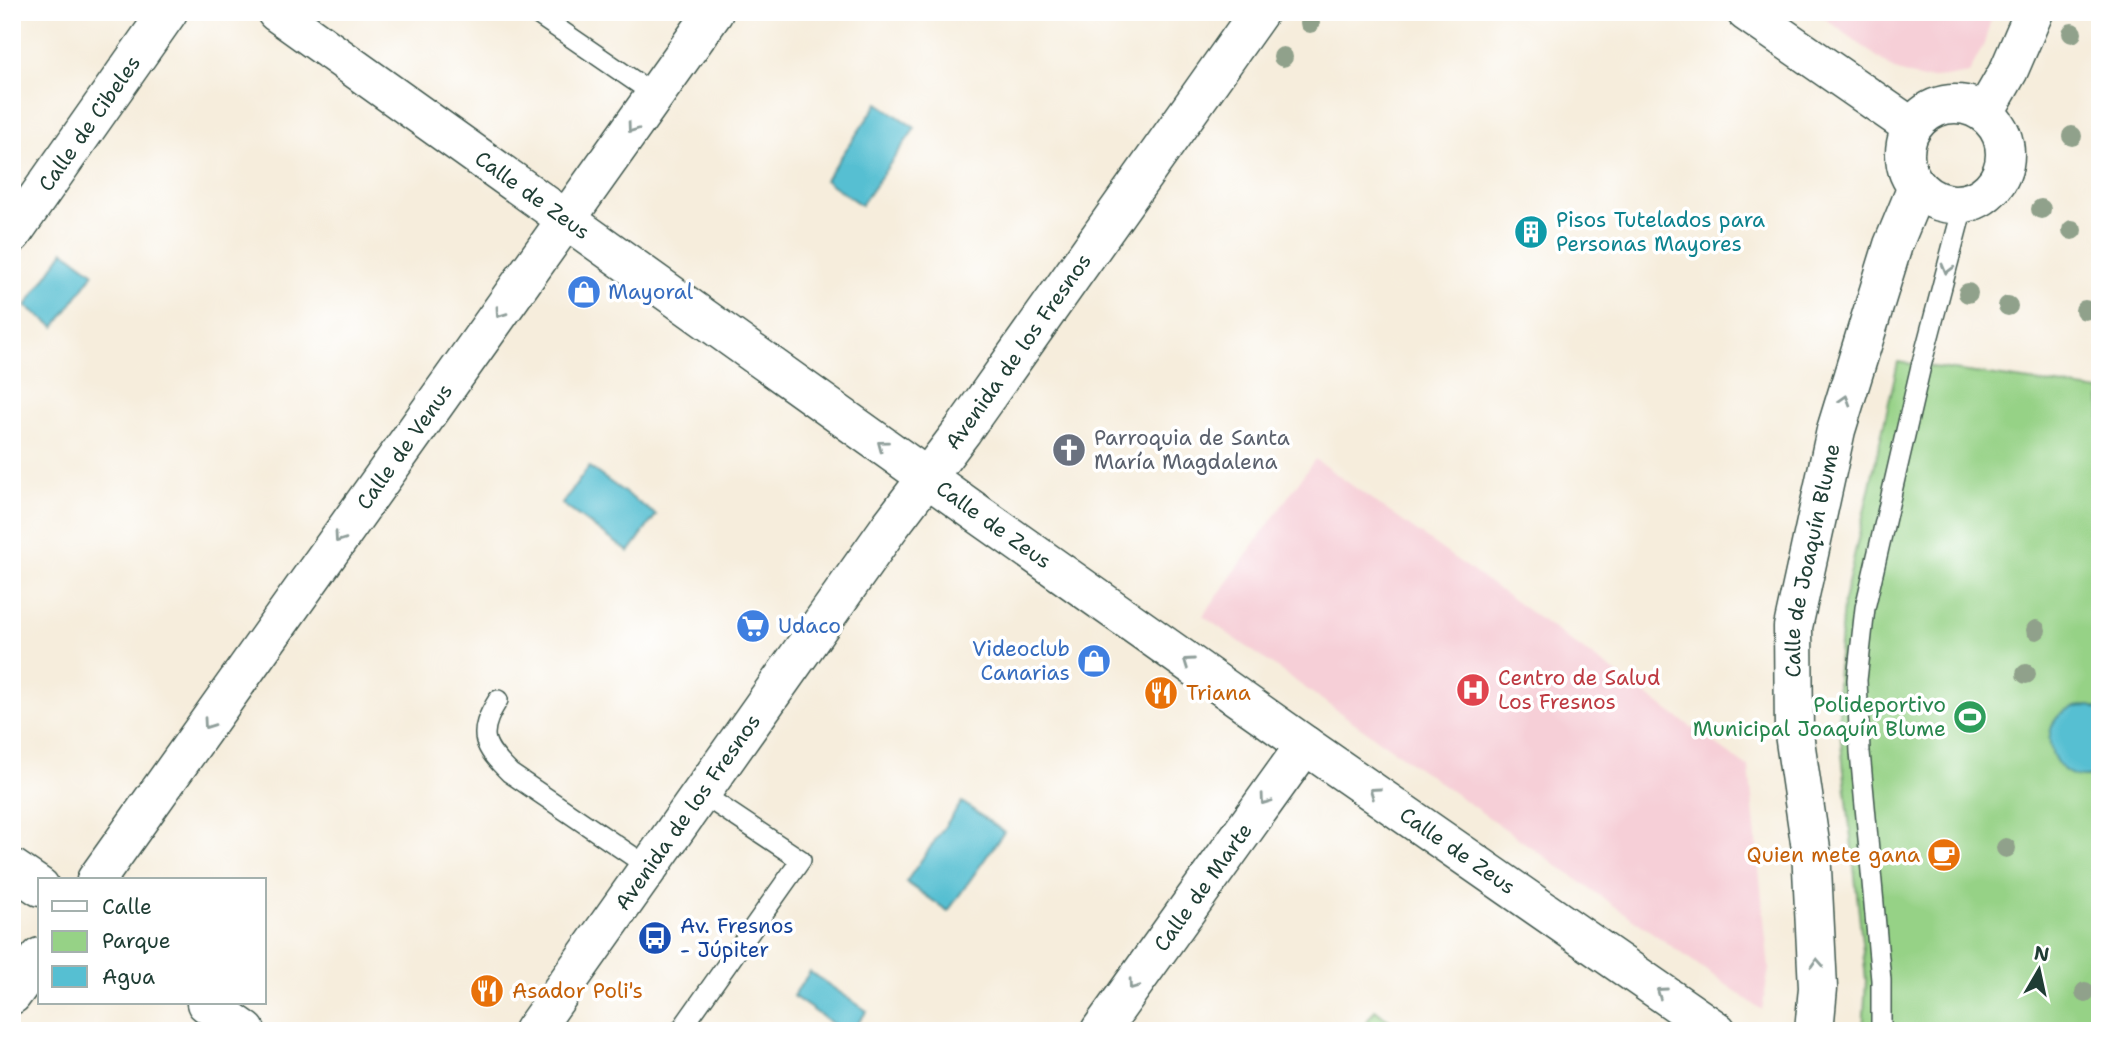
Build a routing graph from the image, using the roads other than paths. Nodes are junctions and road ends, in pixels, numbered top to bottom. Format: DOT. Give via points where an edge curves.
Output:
graph roads {
  1 [pos="167,12"];
  2 [pos="276,12"];
  3 [pos="534,12"];
  4 [pos="714,12"];
  5 [pos="1259,12"];
  6 [pos="1746,12"];
  7 [pos="2034,12"];
  8 [pos="655,95"];
  9 [pos="1985,113"];
  10 [pos="1912,127"];
  11 [pos="1917,187"];
  12 [pos="1964,203"];
  13 [pos="566,220"];
  14 [pos="12,234"];
  15 [pos="927,478"];
  16 [pos="498,700"];
  17 [pos="1305,745"];
  18 [pos="702,794"];
  19 [pos="12,868"];
  20 [pos="650,868"];
  21 [pos="97,878"];
  22 [pos="38,886"];
  23 [pos="38,960"];
  24 [pos="12,995"];
  25 [pos="207,1004"];
  26 [pos="246,1031"];
  27 [pos="533,1031"];
  28 [pos="680,1031"];
  29 [pos="1100,1031"];
  30 [pos="1717,1031"];
  31 [pos="1814,1031"];
  32 [pos="1881,1031"];
  1 -- 14 [label="street, Calle de Cibeles"];
  2 -- 13 [label="street, Calle de Zeus"];
  3 -- 8 [label="lane"];
  4 -- 8 [label="street, Calle de Venus"];
  5 -- 15 [label="street, Avenida de los Fresnos"];
  6 -- 10 [label="street"];
  7 -- 9 [label="street"];
  8 -- 13 [label="street, Calle de Venus, one-way"];
  9 -- 10 [label="street" via="1964,104 1942,104"];
  9 -- 12 [label="street" via="2002,139 2003,171 1982,197"];
  10 -- 11 [label="street" via="1905,148 1908,172"];
  11 -- 12 [label="street" via="1945,203"];
  31 -- 11 [label="street, Calle de Joaquín Blume, one-way" via="1818,974 1811,849 1794,734 1793,627 1836,430 1893,245"];
  12 -- 32 [label="lane, one-way" via="1865,608 1857,680"];
  15 -- 13 [label="street, Calle de Zeus, one-way"];
  13 -- 21 [label="street, Calle de Venus, one-way"];
  17 -- 15 [label="street, Calle de Zeus, one-way"];
  15 -- 18 [label="street, Avenida de los Fresnos"];
  16 -- 20 [label="lane" via="484,730 486,747 496,759"];
  17 -- 29 [label="street, Calle de Marte, one-way"];
  30 -- 17 [label="street, Calle de Zeus, one-way"];
  18 -- 20 [label="street, Avenida de los Fresnos"];
  18 -- 28 [label="lane" via="801,860"];
  19 -- 22 [label="street"];
  20 -- 27 [label="street, Avenida de los Fresnos"];
  23 -- 24 [label="street"];
  25 -- 26 [label="street"];
}
